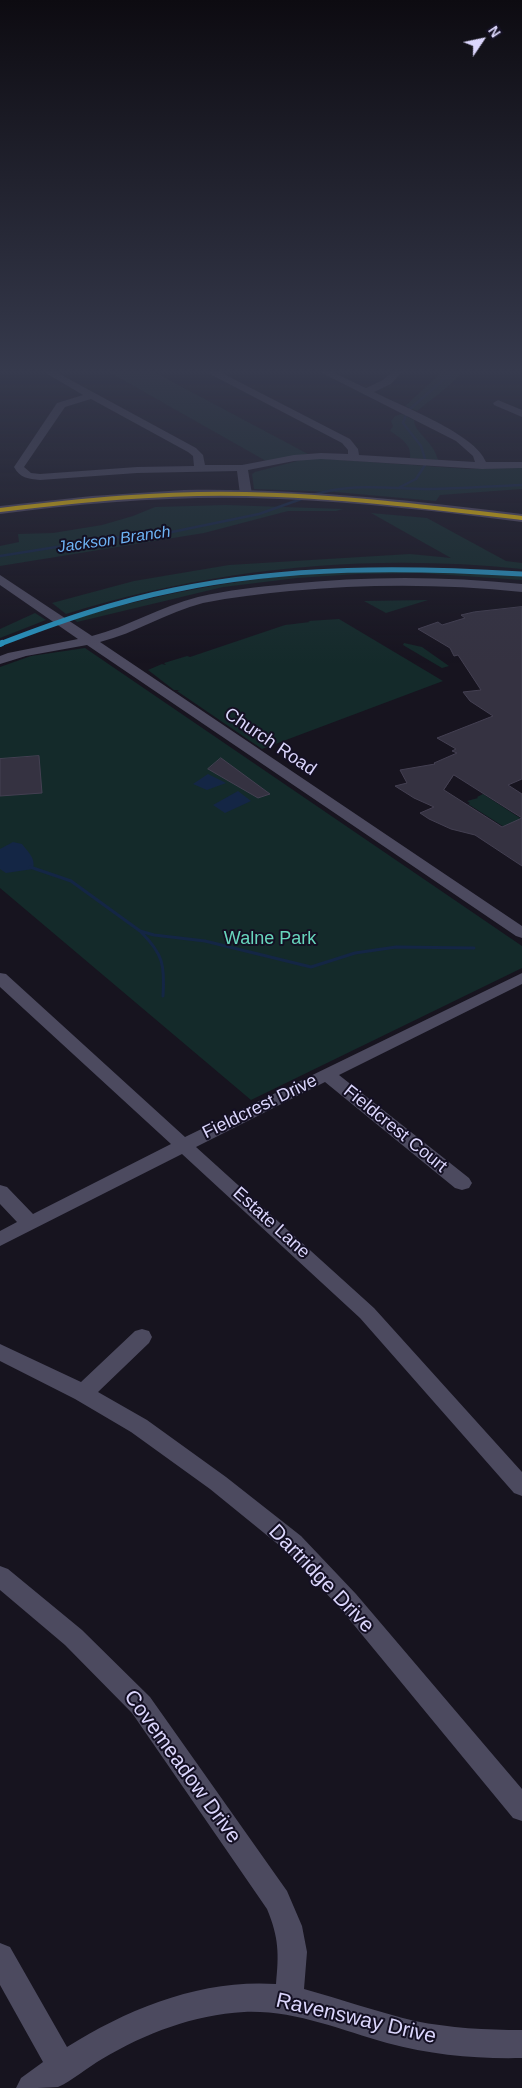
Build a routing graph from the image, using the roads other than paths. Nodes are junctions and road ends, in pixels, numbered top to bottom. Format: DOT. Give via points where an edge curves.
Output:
graph roads {
  1 [pos="20,469"];
  2 [pos="155,469"];
  3 [pos="242,469"];
  4 [pos="250,496"];
  5 [pos="0,510"];
  6 [pos="0,516"];
  7 [pos="522,518"];
  8 [pos="492,519"];
  9 [pos="522,526"];
  10 [pos="0,578"];
  11 [pos="14,588"];
  12 [pos="522,588"];
  13 [pos="0,592"];
  14 [pos="91,640"];
  15 [pos="0,660"];
  16 [pos="522,933"];
  17 [pos="0,978"];
  18 [pos="522,978"];
  19 [pos="328,1074"];
  20 [pos="185,1145"];
  21 [pos="462,1183"];
  22 [pos="0,1192"];
  23 [pos="30,1224"];
  24 [pos="0,1238"];
  25 [pos="142,1336"];
  26 [pos="0,1352"];
  27 [pos="83,1393"];
  28 [pos="522,1487"];
  29 [pos="0,1576"];
  30 [pos="522,1809"];
  31 [pos="0,1957"];
  32 [pos="289,2000"];
  33 [pos="522,2044"];
  34 [pos="62,2067"];
  35 [pos="31,2088"];
  1 -- 2 [label="street" via="25,474 48,476"];
  3 -- 4 [label="street"];
  4 -- 5 [label="main road" via="127,496"];
  4 -- 6 [label="main road" via="91,506"];
  4 -- 8 [label="main road"];
  4 -- 8 [label="main road" via="374,502"];
  7 -- 8 [label="main road"];
  8 -- 9 [label="main road"];
  10 -- 11 [label="street, Church Road"];
  11 -- 13 [label="street"];
  11 -- 14 [label="street, Church Road"];
  12 -- 14 [label="street" via="386,582 241,592 188,604"];
  14 -- 15 [label="street" via="31,650"];
  14 -- 16 [label="street, Church Road"];
  17 -- 20 [label="street, Estate Lane"];
  18 -- 19 [label="street, Fieldcrest Drive"];
  19 -- 20 [label="street, Fieldcrest Drive"];
  19 -- 21 [label="street, Fieldcrest Court"];
  20 -- 23 [label="street, Fieldcrest Drive"];
  20 -- 28 [label="street, Estate Lane" via="368,1313"];
  22 -- 23 [label="street"];
  23 -- 24 [label="street, Fieldcrest Drive"];
  25 -- 27 [label="street"];
  26 -- 27 [label="street, Dartridge Drive"];
  27 -- 30 [label="street, Dartridge Drive" via="139,1426 293,1543 348,1601"];
  29 -- 32 [label="street, Covemeadow Drive" via="54,1620 141,1705 277,1900 288,1926 293,1952"];
  31 -- 34 [label="street"];
  32 -- 33 [label="street, Ravensway Drive" via="404,2033 450,2041"];
  32 -- 34 [label="street, Ravensway Drive" via="265,1997 221,1999 188,2006 130,2026"];
  34 -- 35 [label="street, Ravensway Drive"];
}
